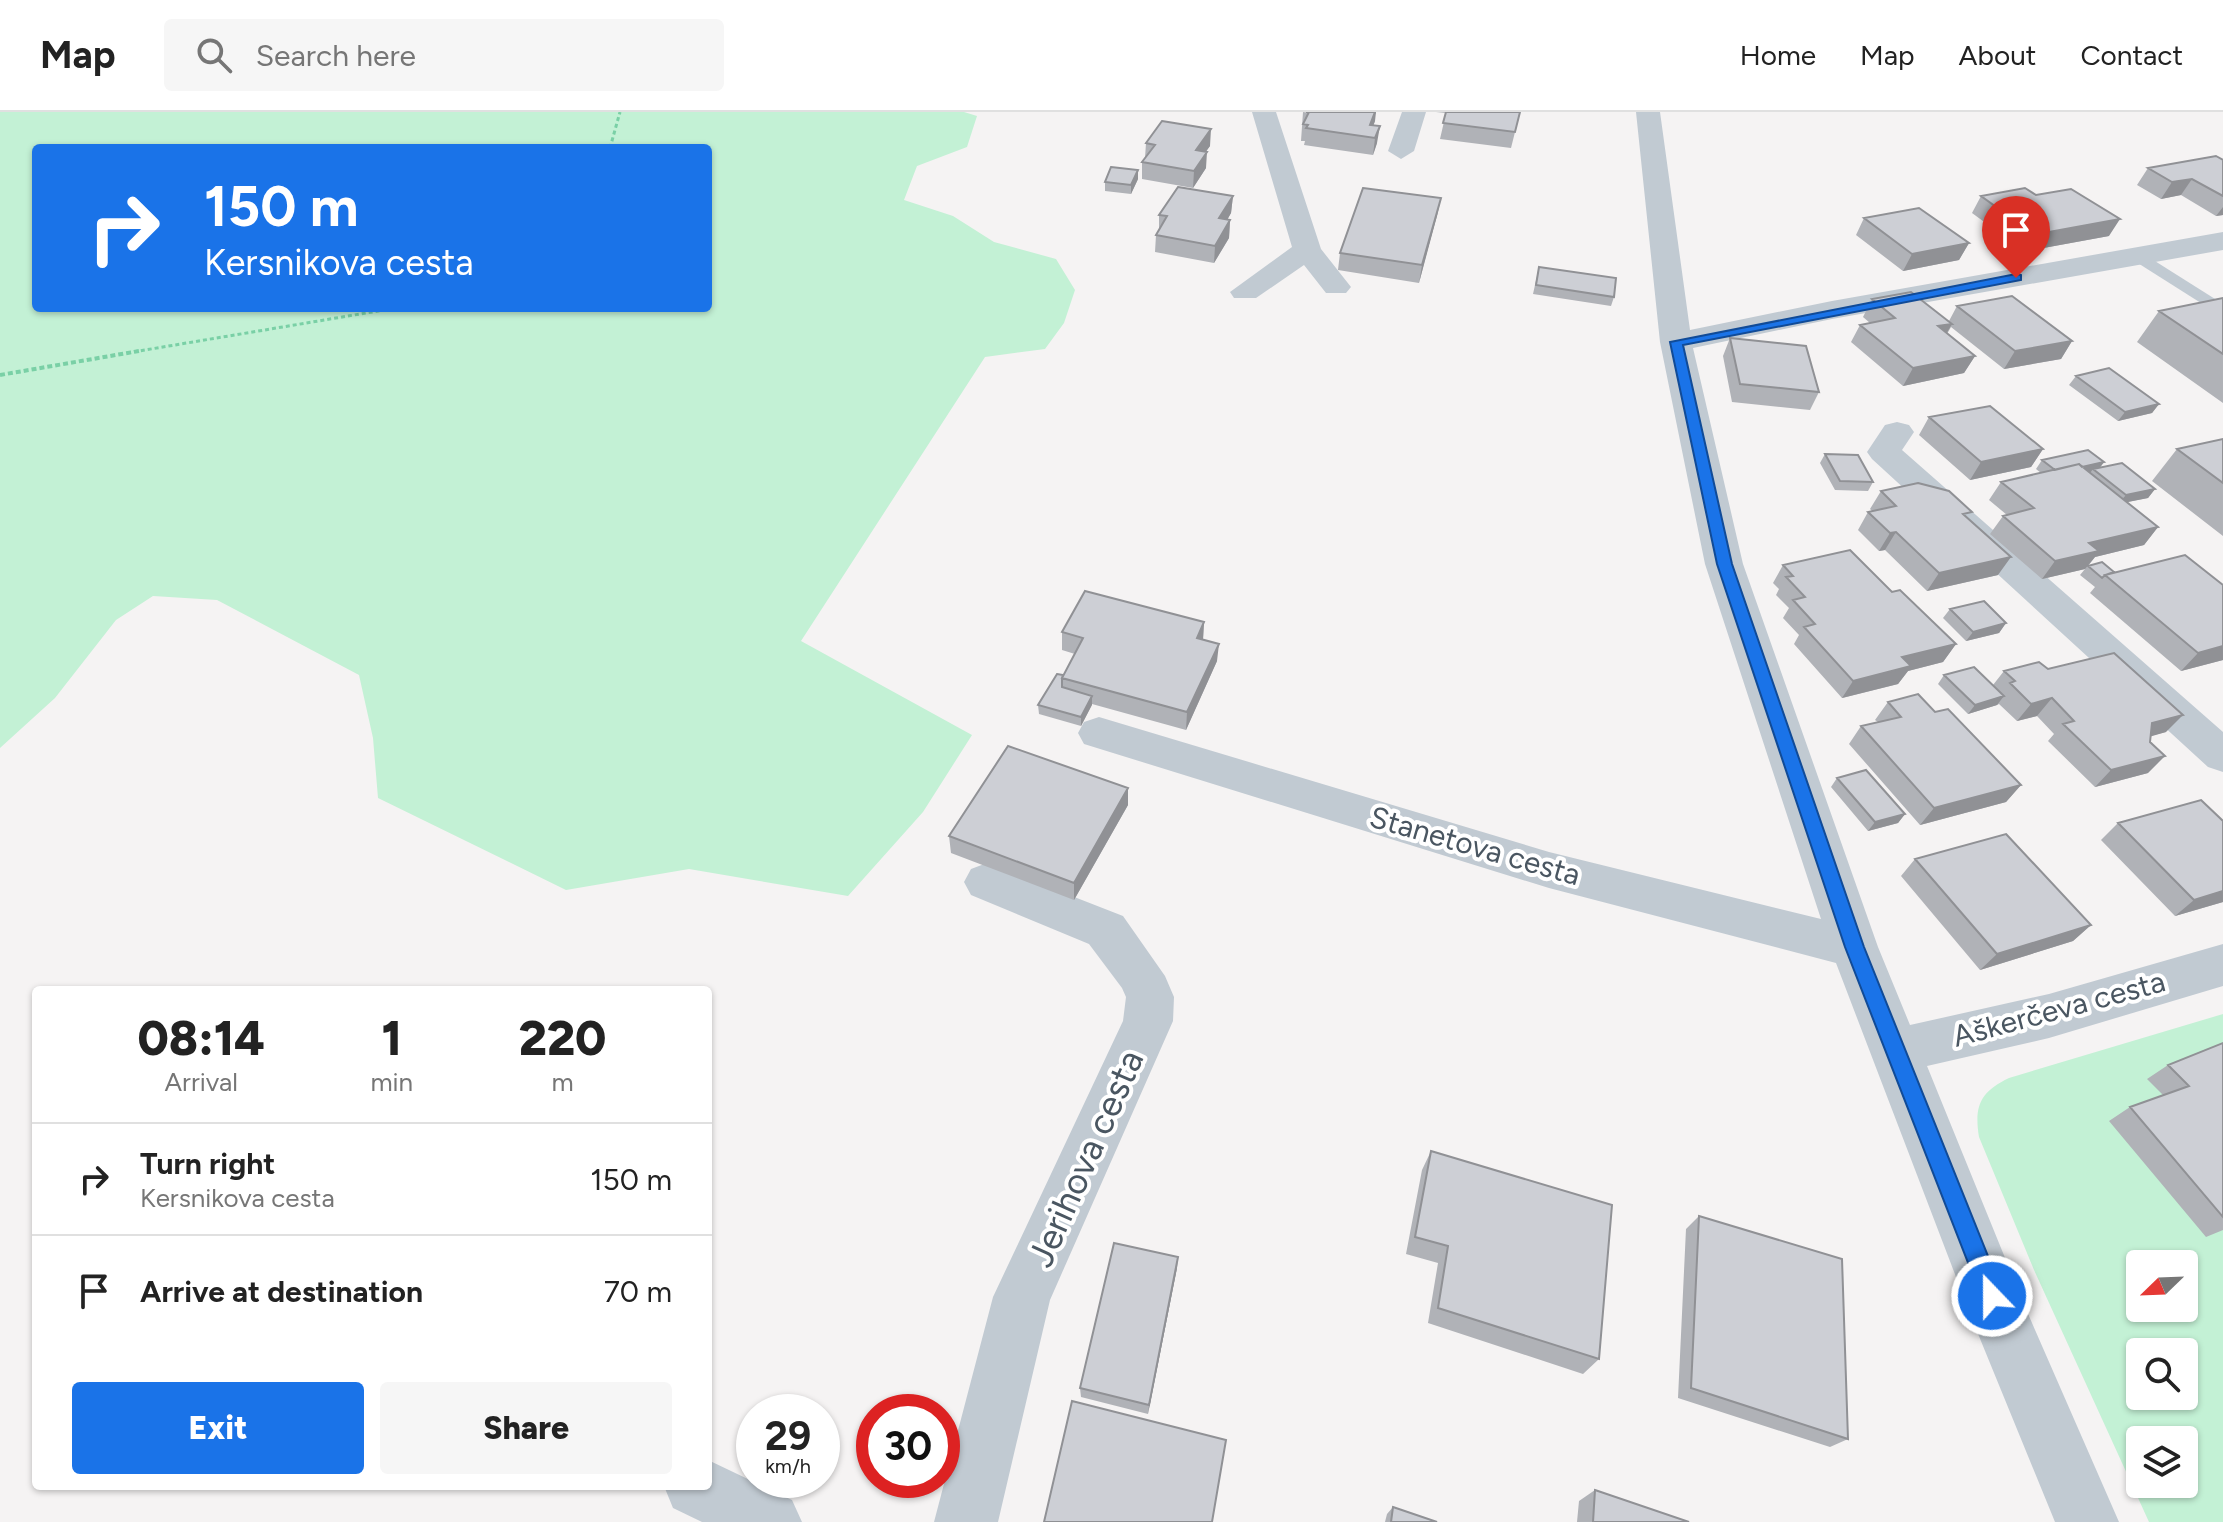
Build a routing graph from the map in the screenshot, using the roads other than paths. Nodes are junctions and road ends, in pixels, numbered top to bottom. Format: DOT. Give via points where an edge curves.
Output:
graph roads {
  1 [pos="1264,112"];
  2 [pos="1414,112"];
  3 [pos="1648,112"];
  4 [pos="1401,151"];
  5 [pos="2223,241"];
  6 [pos="1307,250"];
  7 [pos="2139,256"];
  8 [pos="1336,287"];
  9 [pos="1245,292"];
  10 [pos="2223,312"];
  11 [pos="1676,342"];
  12 [pos="1897,432"];
  13 [pos="1099,733"];
  14 [pos="2223,756"];
  15 [pos="987,882"];
  16 [pos="1854,947"];
  17 [pos="2223,965"];
  18 [pos="1895,1051"];
  19 [pos="703,1490"];
  20 [pos="770,1522"];
  21 [pos="966,1522"];
  22 [pos="2087,1522"];
  1 -- 6 [label="street"];
  2 -- 4 [label="street"];
  3 -- 11 [label="street"];
  5 -- 7 [label="street"];
  6 -- 8 [label="street"];
  6 -- 9 [label="street"];
  7 -- 10 [label="lane"];
  7 -- 11 [label="street"];
  11 -- 16 [label="street" via="1724,564"];
  12 -- 14 [label="street" via="1884,452"];
  13 -- 16 [label="street, Stanetova cesta" via="1549,870"];
  15 -- 21 [label="street, Jerihova cesta" via="1106,930 1141,976 1150,997 1148,1021 1022,1297"];
  16 -- 18 [label="street"];
  17 -- 18 [label="street, Aškerčeva cesta" via="2049,1016"];
  18 -- 22 [label="street"];
  19 -- 20 [label="street"];
}
